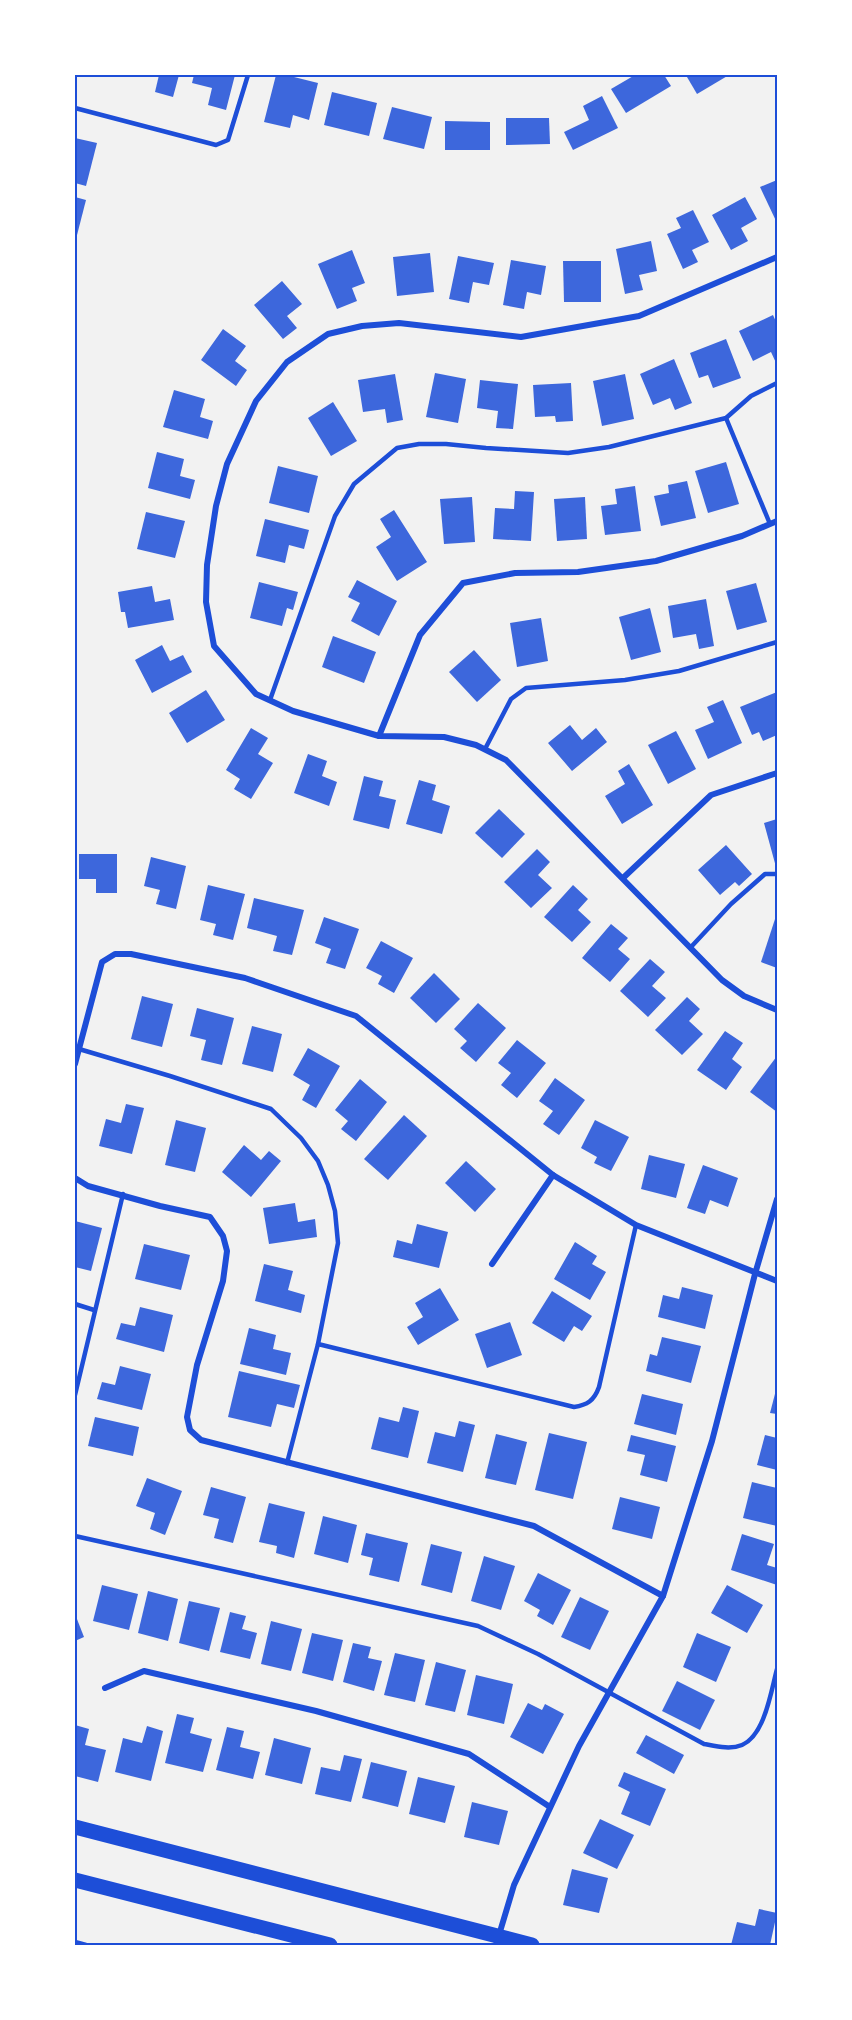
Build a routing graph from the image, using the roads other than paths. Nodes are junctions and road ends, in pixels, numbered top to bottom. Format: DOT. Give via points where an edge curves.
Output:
graph roads {
  1 [pos="248,75"];
  2 [pos="75,108"];
  3 [pos="777,257"];
  4 [pos="777,383"];
  5 [pos="726,418"];
  6 [pos="777,521"];
  7 [pos="770,524"];
  8 [pos="777,642"];
  9 [pos="270,700"];
  10 [pos="379,736"];
  11 [pos="485,749"];
  12 [pos="777,773"];
  13 [pos="777,874"];
  14 [pos="623,878"];
  15 [pos="691,947"];
  16 [pos="777,1010"];
  17 [pos="79,1049"];
  18 [pos="75,1064"];
  19 [pos="553,1175"];
  20 [pos="75,1178"];
  21 [pos="123,1194"];
  22 [pos="777,1199"];
  23 [pos="636,1226"];
  24 [pos="492,1264"];
  25 [pos="755,1274"];
  26 [pos="777,1281"];
  27 [pos="75,1304"];
  28 [pos="94,1310"];
  29 [pos="318,1344"];
  30 [pos="75,1395"];
  31 [pos="288,1463"];
  32 [pos="75,1536"];
  33 [pos="663,1596"];
  34 [pos="777,1669"];
  35 [pos="105,1688"];
  36 [pos="609,1693"];
  37 [pos="550,1807"];
  38 [pos="75,1827"];
  39 [pos="75,1880"];
  40 [pos="497,1941"];
  41 [pos="75,1942"];
  42 [pos="86,1945"];
  43 [pos="330,1945"];
  44 [pos="532,1945"];
  1 -- 2 [label="lane" via="228,140 216,145"];
  3 -- 9 [label="street" via="639,316 521,337 399,323 362,326 328,334 287,362 256,400 227,464 207,565 206,602 214,646 256,694"];
  4 -- 5 [label="lane" via="751,396"];
  5 -- 7 [label="lane"];
  5 -- 9 [label="lane" via="609,447 568,453 446,444 397,448 354,484 335,516"];
  6 -- 7 [label="street"];
  7 -- 10 [label="street" via="656,561 578,572 515,573 463,583 420,635"];
  8 -- 11 [label="lane" via="678,671 625,680 526,688 511,699"];
  9 -- 10 [label="street" via="293,711"];
  10 -- 11 [label="street" via="444,736"];
  11 -- 14 [label="street" via="506,760"];
  12 -- 14 [label="street" via="711,795"];
  13 -- 15 [label="lane" via="765,874"];
  14 -- 15 [label="street"];
  15 -- 16 [label="street" via="722,980 744,996"];
  17 -- 18 [label="street"];
  17 -- 19 [label="street" via="102,962 116,954 245,978 356,1016"];
  17 -- 29 [label="lane" via="271,1109 301,1138 318,1161 328,1185 338,1243"];
  19 -- 23 [label="street"];
  19 -- 24 [label="street"];
  20 -- 21 [label="street" via="88,1186"];
  21 -- 28 [label="lane"];
  21 -- 31 [label="street" via="210,1217 224,1236 224,1281 197,1365 186,1417 190,1430 201,1440"];
  22 -- 25 [label="street"];
  23 -- 25 [label="street"];
  23 -- 29 [label="lane" via="599,1387 587,1405 574,1407"];
  25 -- 26 [label="street"];
  25 -- 33 [label="street" via="712,1442"];
  27 -- 28 [label="lane"];
  28 -- 30 [label="lane"];
  29 -- 31 [label="lane"];
  31 -- 33 [label="street" via="534,1526"];
  32 -- 36 [label="lane" via="478,1626"];
  33 -- 36 [label="street"];
  34 -- 36 [label="lane" via="756,1734 742,1745 704,1744"];
  35 -- 37 [label="street" via="144,1671 316,1711 469,1755"];
  36 -- 37 [label="street"];
  37 -- 40 [label="street" via="514,1885"];
  38 -- 40 [label="main road"];
  39 -- 43 [label="main road"];
  40 -- 44 [label="main road"];
  41 -- 42 [label="lane"];
}
